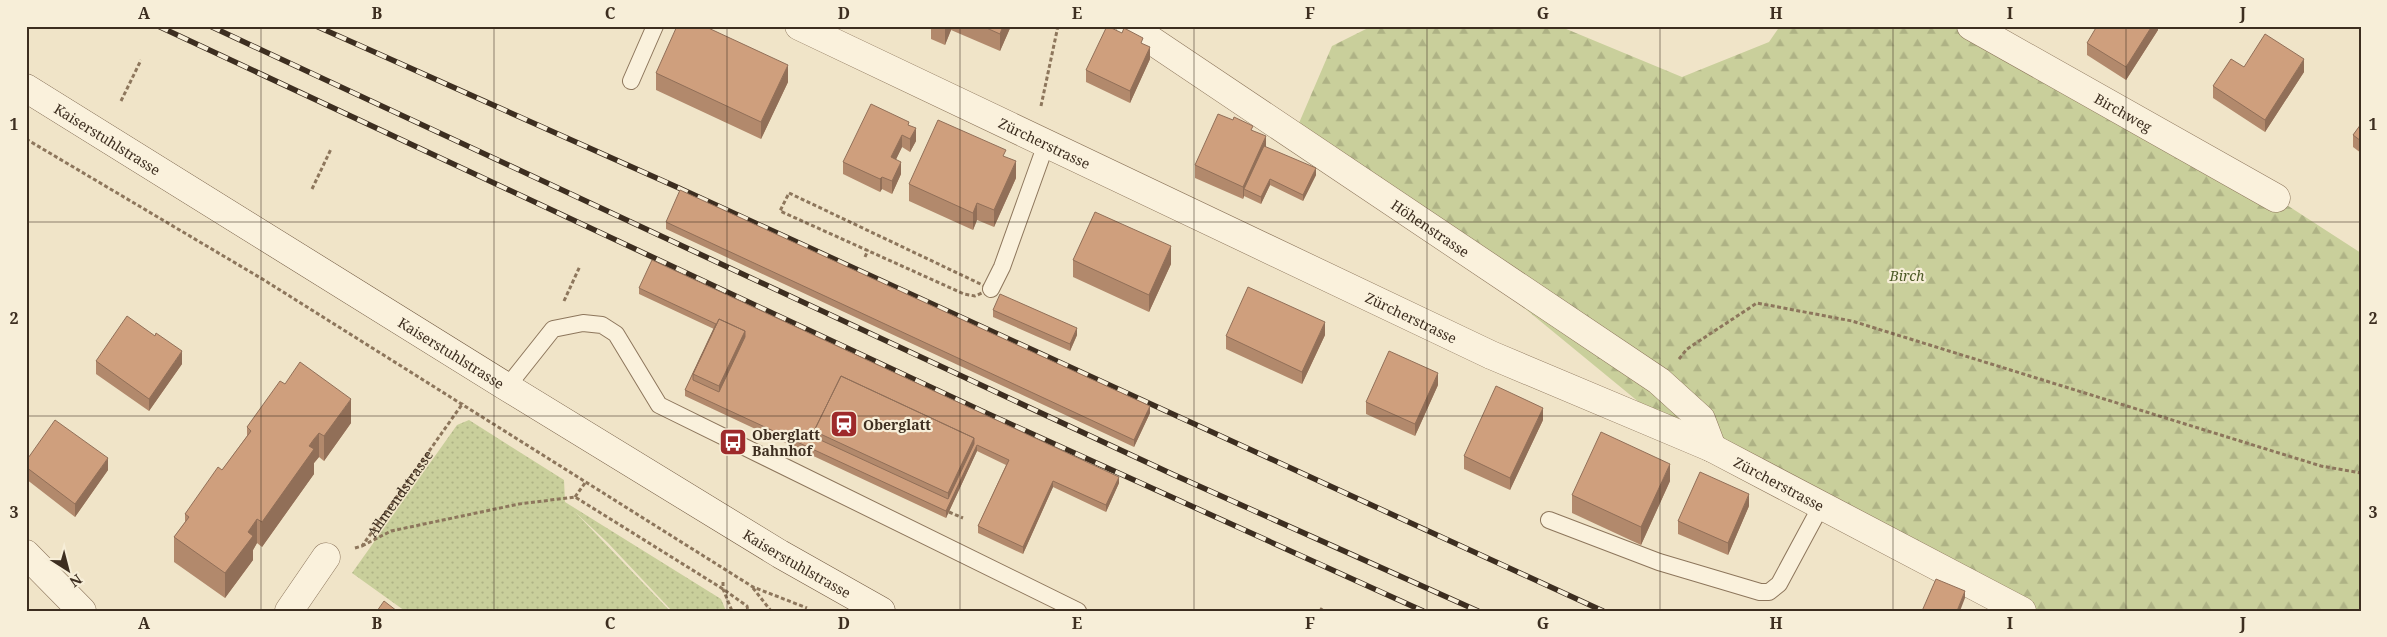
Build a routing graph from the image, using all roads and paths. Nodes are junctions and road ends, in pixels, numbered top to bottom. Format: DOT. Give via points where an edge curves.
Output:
graph roads {
  1 [pos="654,26"];
  2 [pos="799,26"];
  3 [pos="1058,26"];
  4 [pos="1130,26"];
  5 [pos="1971,26"];
  6 [pos="141,60"];
  7 [pos="631,81"];
  8 [pos="26,88"];
  9 [pos="121,101"];
  10 [pos="1040,109"];
  11 [pos="26,139"];
  12 [pos="1046,144"];
  13 [pos="331,149"];
  14 [pos="312,190"];
  15 [pos="2276,198"];
  16 [pos="868,250"];
  17 [pos="865,257"];
  18 [pos="580,266"];
  19 [pos="991,289"];
  20 [pos="964,294"];
  21 [pos="563,302"];
  22 [pos="1687,350"];
  23 [pos="507,387"];
  24 [pos="463,403"];
  25 [pos="1712,448"];
  26 [pos="2361,473"];
  27 [pos="585,482"];
  28 [pos="575,497"];
  29 [pos="1821,506"];
  30 [pos="948,512"];
  31 [pos="963,518"];
  32 [pos="1549,520"];
  33 [pos="362,546"];
  34 [pos="26,554"];
  35 [pos="326,557"];
  36 [pos="722,582"];
  37 [pos="753,588"];
  38 [pos="723,589"];
  39 [pos="850,603"];
  40 [pos="82,611"];
  41 [pos="288,611"];
  42 [pos="732,611"];
  43 [pos="748,611"];
  44 [pos="771,611"];
  45 [pos="814,611"];
  46 [pos="882,611"];
  47 [pos="1078,611"];
  48 [pos="2022,611"];
  1 -- 7 [label="lane"];
  2 -- 12 [label="street, Zürcherstrasse"];
  3 -- 10 [label="path"];
  4 -- 25 [label="street, Höhenstrasse" via="1659,381 1700,419"];
  5 -- 15 [label="street, Birchweg"];
  6 -- 9 [label="path"];
  8 -- 23 [label="street, Kaiserstuhlstrasse"];
  11 -- 24 [label="path"];
  12 -- 19 [label="lane"];
  12 -- 25 [label="street, Zürcherstrasse" via="1491,355"];
  13 -- 14 [label="path"];
  16 -- 17 [label="path"];
  16 -- 19 [label="path" via="780,212 789,194"];
  16 -- 20 [label="path"];
  18 -- 21 [label="path"];
  22 -- 26 [label="path" via="1757,302 1852,322 2321,466"];
  23 -- 39 [label="street, Kaiserstuhlstrasse" via="780,554"];
  23 -- 47 [label="lane" via="553,329 583,323 602,325 616,334 659,405"];
  24 -- 27 [label="path"];
  24 -- 33 [label="path, Allmendstrasse"];
  25 -- 29 [label="street, Zürcherstrasse"];
  27 -- 28 [label="path"];
  27 -- 37 [label="path"];
  28 -- 33 [label="path" via="519,504 391,531"];
  28 -- 38 [label="path"];
  29 -- 32 [label="lane" via="1779,584 1769,592 1659,562"];
  29 -- 48 [label="street, Zürcherstrasse"];
  30 -- 31 [label="path"];
  33 -- 35 [label="path, Allmendstrasse"];
  34 -- 40 [label="street"];
  35 -- 41 [label="street"];
  36 -- 38 [label="path"];
  37 -- 44 [label="path"];
  37 -- 45 [label="path"];
  38 -- 42 [label="path"];
  38 -- 43 [label="path" via="747,606"];
  39 -- 46 [label="street, Kaiserstuhlstrasse"];
}
